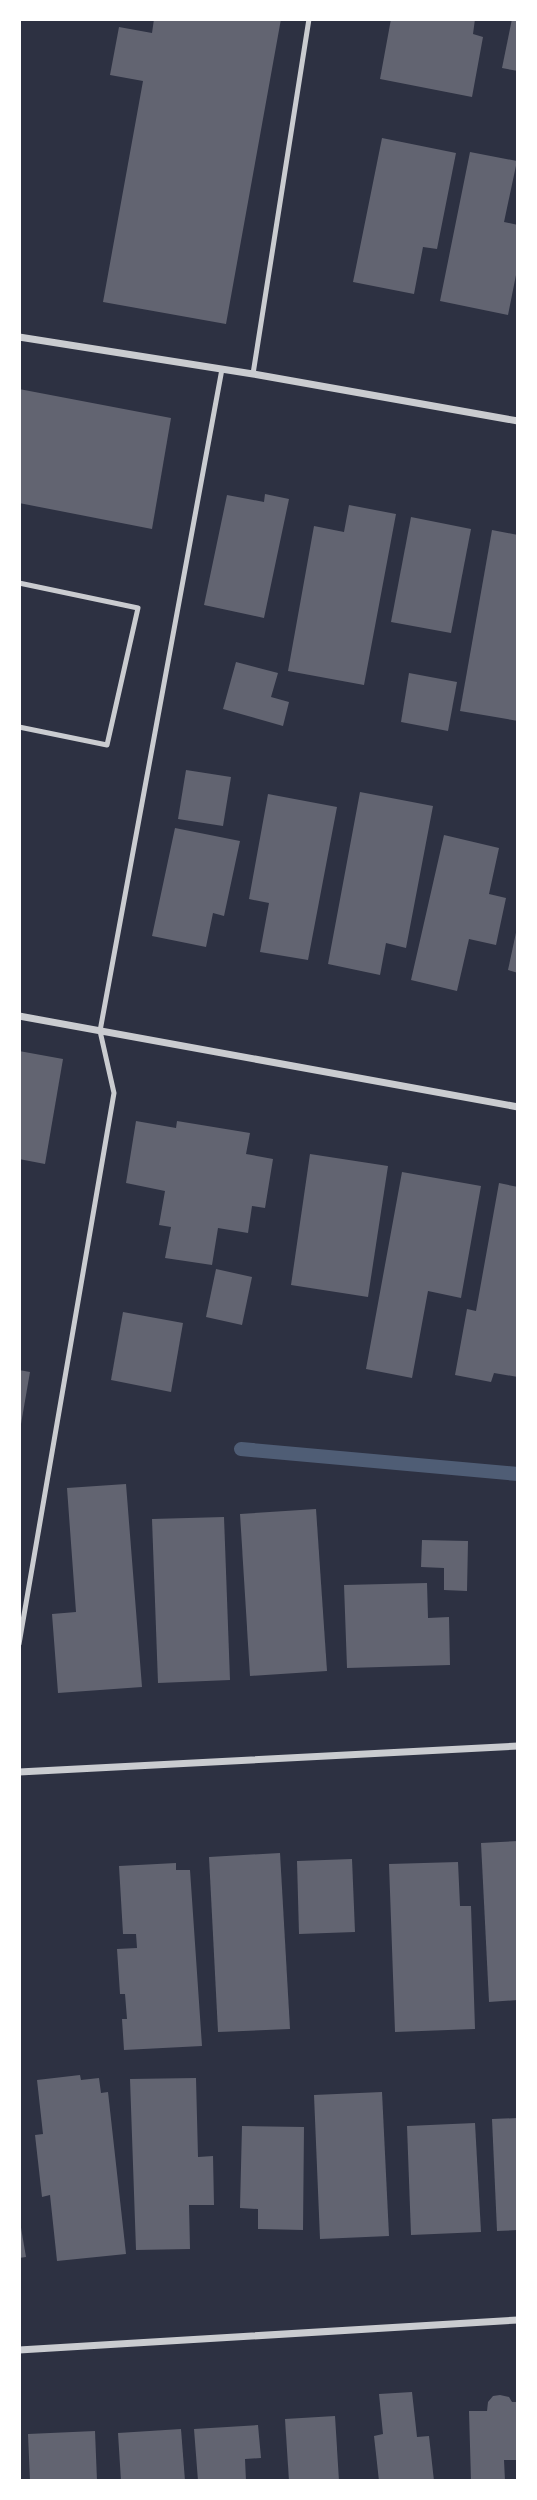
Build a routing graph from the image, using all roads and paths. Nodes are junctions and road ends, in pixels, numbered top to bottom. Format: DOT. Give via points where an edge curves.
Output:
graph roads {
  1 [pos="309,19"];
  2 [pos="19,337"];
  3 [pos="222,369"];
  4 [pos="253,374"];
  5 [pos="518,421"];
  6 [pos="19,583"];
  7 [pos="19,727"];
  8 [pos="19,1016"];
  9 [pos="100,1031"];
  10 [pos="518,1107"];
  11 [pos="19,1644"];
  12 [pos="518,1746"];
  13 [pos="19,1772"];
  14 [pos="518,2320"];
  15 [pos="19,2350"];
  1 -- 4 [label="lane"];
  2 -- 3 [label="street"];
  3 -- 4 [label="street"];
  3 -- 9 [label="lane"];
  4 -- 5 [label="street"];
  6 -- 7 [label="lane" via="138,608 107,745"];
  8 -- 9 [label="street"];
  9 -- 10 [label="street"];
  9 -- 11 [label="lane" via="114,1093"];
  12 -- 13 [label="street"];
  14 -- 15 [label="street"];
}
